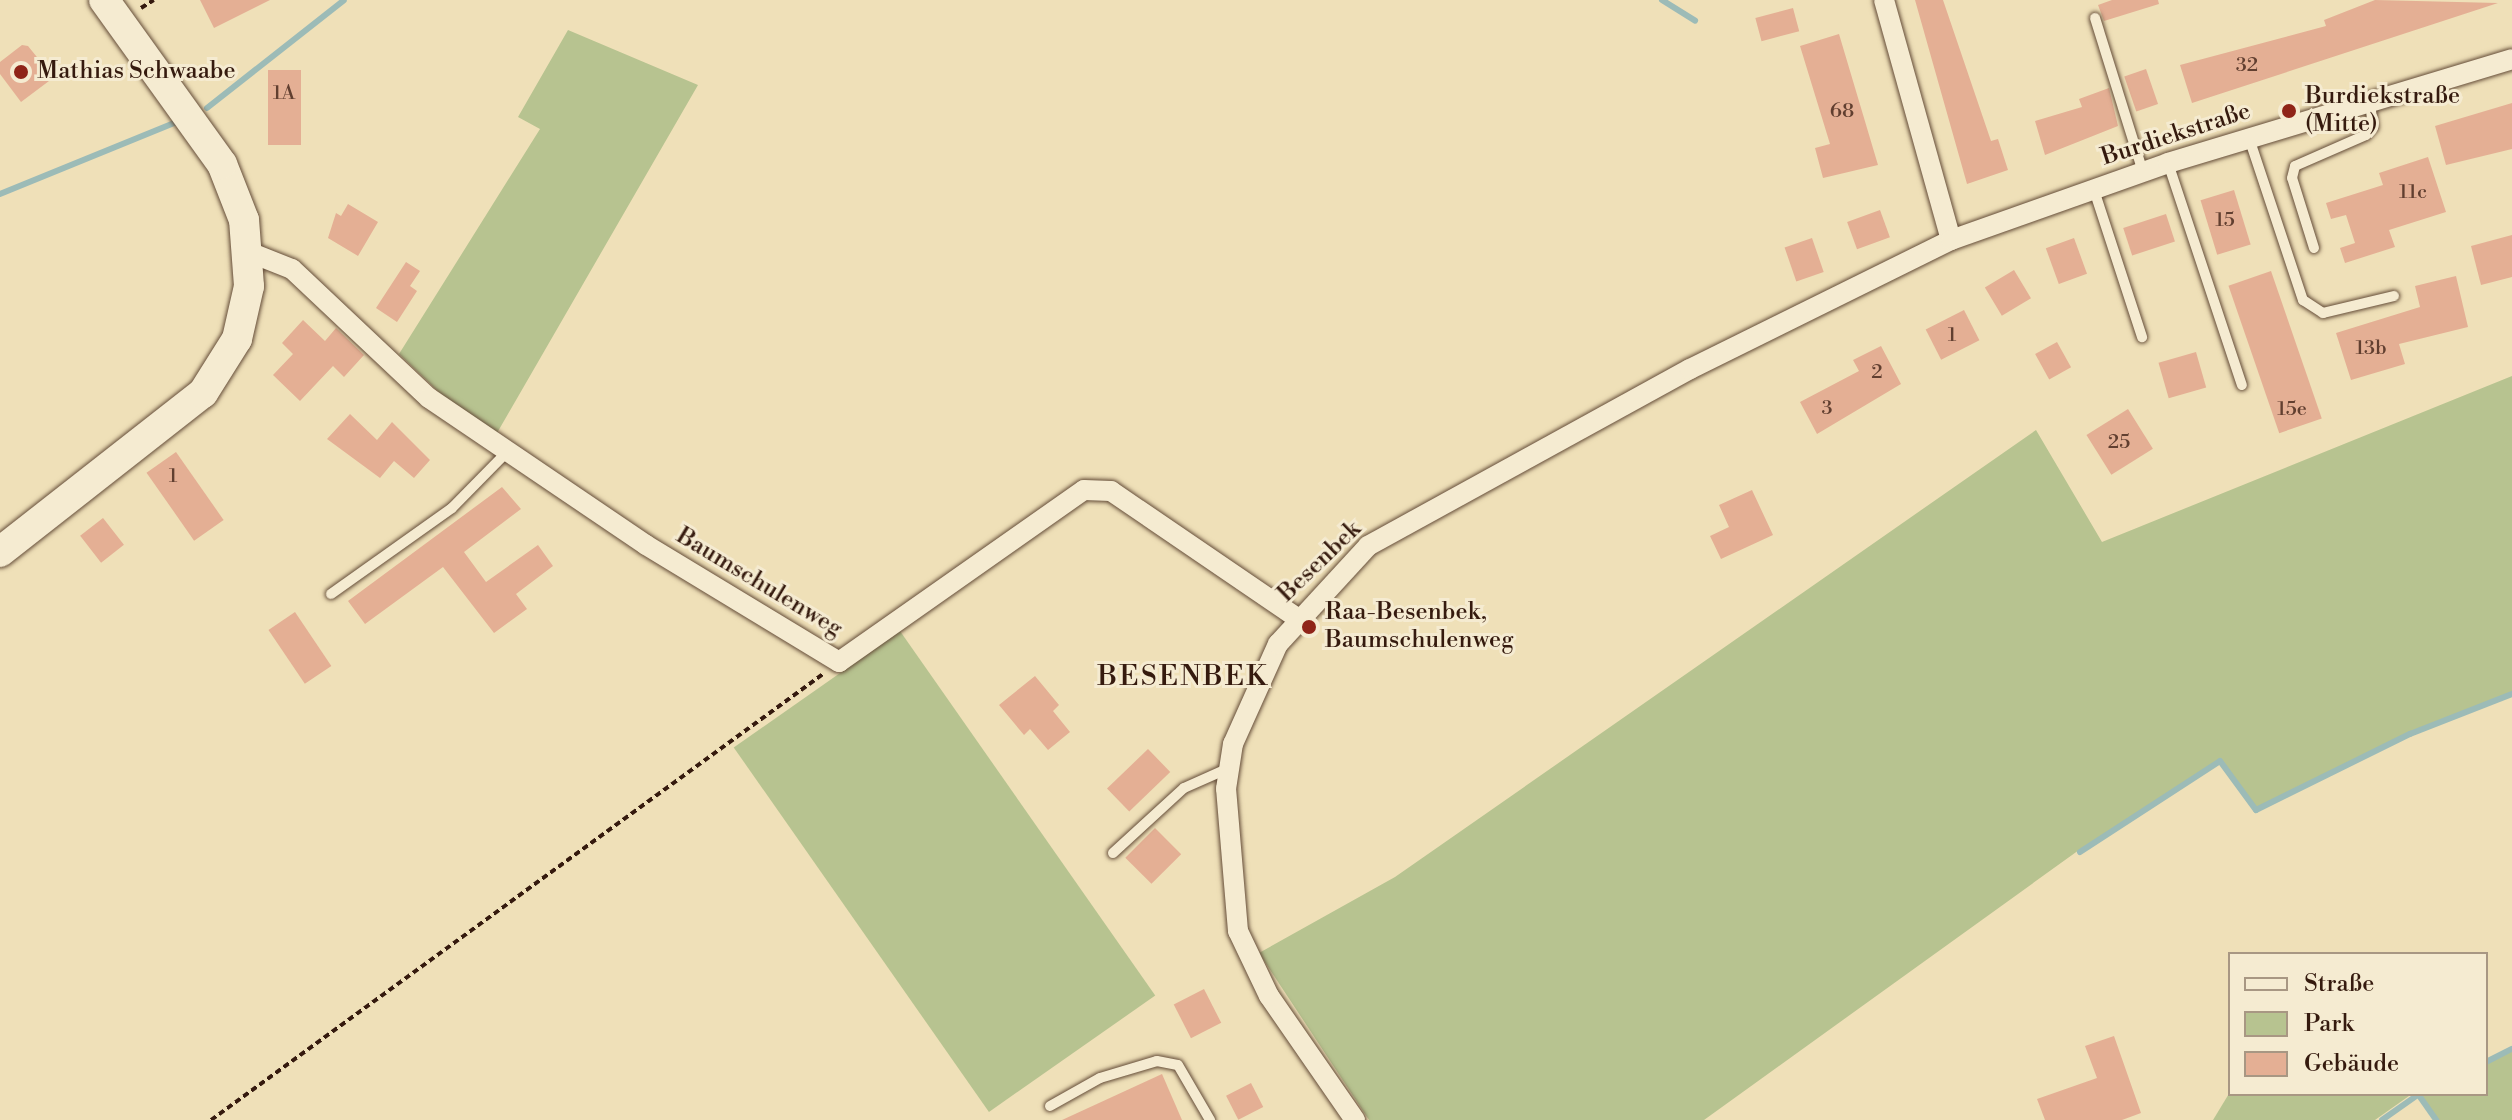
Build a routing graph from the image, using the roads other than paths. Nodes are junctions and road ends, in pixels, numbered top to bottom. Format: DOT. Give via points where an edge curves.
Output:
graph roads {
  1 [pos="104,0"];
  2 [pos="1884,0"];
  3 [pos="2095,18"];
  4 [pos="2512,59"];
  5 [pos="2370,101"];
  6 [pos="2249,138"];
  7 [pos="2168,163"];
  8 [pos="2143,172"];
  9 [pos="2094,190"];
  10 [pos="1951,240"];
  11 [pos="2314,248"];
  12 [pos="249,252"];
  13 [pos="2394,296"];
  14 [pos="2142,337"];
  15 [pos="2242,385"];
  16 [pos="507,452"];
  17 [pos="0,552"];
  18 [pos="331,594"];
  19 [pos="1297,618"];
  20 [pos="1229,768"];
  21 [pos="1113,853"];
  22 [pos="1050,1106"];
  23 [pos="1352,1119"];
  24 [pos="1210,1120"];
  1 -- 12 [label="main road" via="222,164 244,220"];
  2 -- 10 [label="street"];
  3 -- 8 [label="lane"];
  4 -- 5 [label="street, Burdiekstraße"];
  5 -- 6 [label="street, Burdiekstraße"];
  5 -- 11 [label="lane" via="2373,127 2366,135 2295,166 2292,178"];
  6 -- 7 [label="street, Burdiekstraße"];
  6 -- 13 [label="lane" via="2303,300 2323,313"];
  7 -- 8 [label="street, Burdiekstraße"];
  7 -- 15 [label="lane"];
  8 -- 9 [label="street, Burdiekstraße"];
  9 -- 10 [label="street, Burdiekstraße"];
  9 -- 14 [label="lane"];
  10 -- 19 [label="street, Besenbek" via="1690,369 1368,546"];
  12 -- 16 [label="street, Baumschulenweg" via="292,269 429,398"];
  12 -- 17 [label="main road" via="249,286 237,339 203,393"];
  16 -- 18 [label="lane" via="452,508"];
  16 -- 19 [label="street, Baumschulenweg" via="646,545 839,662 1084,490 1111,491"];
  19 -- 20 [label="street, Besenbek" via="1248,706"];
  20 -- 21 [label="lane" via="1184,788"];
  20 -- 23 [label="street, Besenbek" via="1230,868 1238,931 1269,996"];
  22 -- 24 [label="lane" via="1100,1078 1157,1061 1178,1065"];
}
